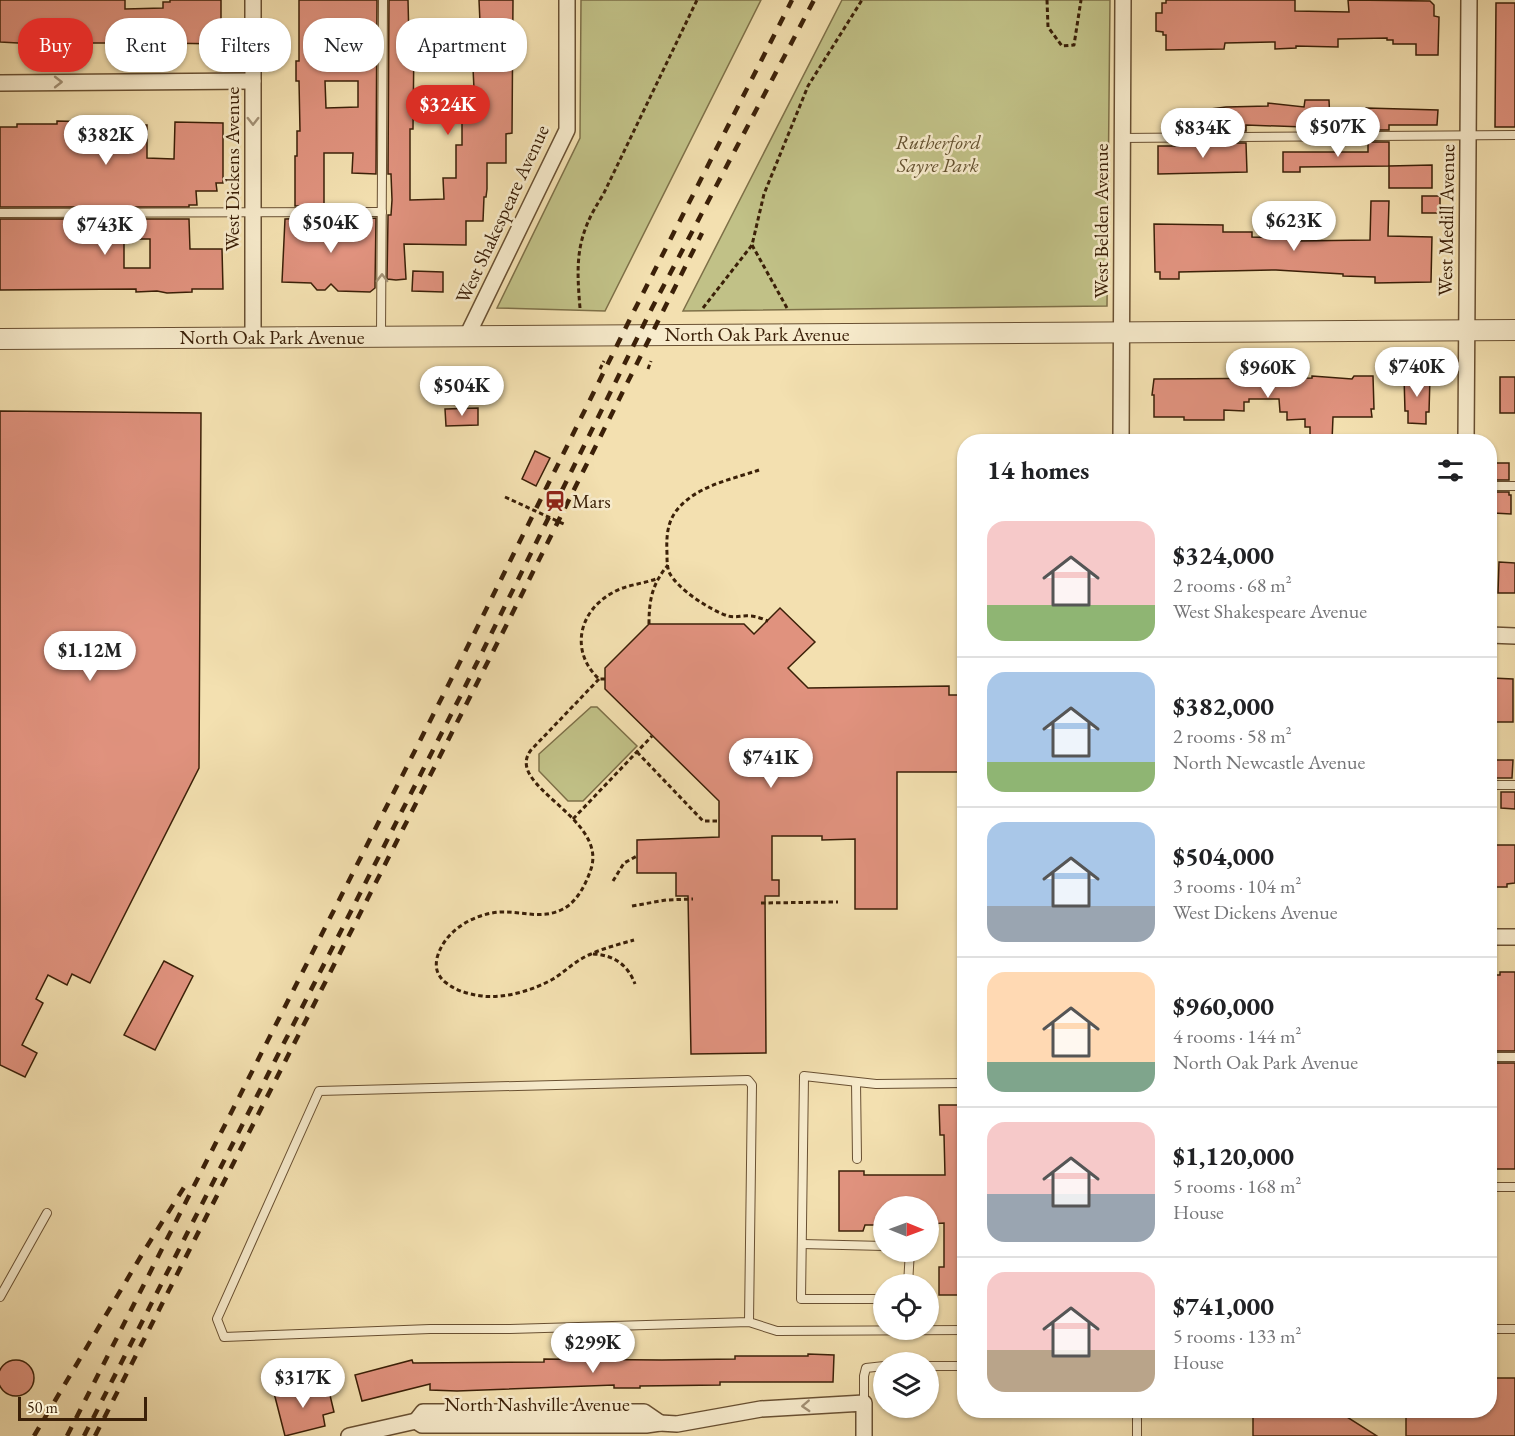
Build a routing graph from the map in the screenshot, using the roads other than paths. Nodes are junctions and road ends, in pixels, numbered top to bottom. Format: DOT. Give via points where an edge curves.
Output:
graph roads {
  1 [pos="254,0"];
  2 [pos="383,0"];
  3 [pos="567,0"];
  4 [pos="1123,0"];
  5 [pos="1469,0"];
  6 [pos="254,81"];
  7 [pos="0,83"];
  8 [pos="1515,135"];
  9 [pos="1467,136"];
  10 [pos="1121,138"];
  11 [pos="253,212"];
  12 [pos="382,212"];
  13 [pos="0,213"];
  14 [pos="1466,330"];
  15 [pos="1515,330"];
  16 [pos="1122,332"];
  17 [pos="467,336"];
  18 [pos="253,337"];
  19 [pos="381,337"];
  20 [pos="0,339"];
  21 [pos="1121,434"];
  22 [pos="1466,434"];
  23 [pos="1497,486"];
  24 [pos="1515,486"];
  25 [pos="1497,636"];
  26 [pos="1515,636"];
  27 [pos="1497,785"];
  28 [pos="1515,785"];
  29 [pos="1497,937"];
  30 [pos="1515,937"];
  31 [pos="1497,1057"];
  32 [pos="1515,1057"];
  33 [pos="856,1082"];
  34 [pos="957,1083"];
  35 [pos="857,1159"];
  36 [pos="1497,1187"];
  37 [pos="1515,1187"];
  38 [pos="47,1213"];
  39 [pos="802,1245"];
  40 [pos="873,1246"];
  41 [pos="0,1297"];
  42 [pos="873,1299"];
  43 [pos="749,1322"];
  44 [pos="1497,1329"];
  45 [pos="1515,1329"];
  46 [pos="957,1330"];
  47 [pos="939,1366"];
  48 [pos="957,1366"];
  49 [pos="873,1367"];
  50 [pos="864,1402"];
  51 [pos="1137,1419"];
  52 [pos="674,1430"];
  53 [pos="349,1436"];
  54 [pos="864,1436"];
  55 [pos="1137,1436"];
  1 -- 6 [label="street, West Dickens Avenue"];
  2 -- 12 [label="lane"];
  3 -- 17 [label="street, West Shakespeare Avenue" via="567,130"];
  4 -- 10 [label="street, West Belden Avenue"];
  5 -- 9 [label="street, West Medill Avenue"];
  7 -- 6 [label="street, one-way"];
  6 -- 11 [label="street, West Dickens Avenue, one-way"];
  8 -- 9 [label="lane"];
  9 -- 10 [label="lane"];
  9 -- 14 [label="street, West Medill Avenue"];
  10 -- 16 [label="street, West Belden Avenue"];
  11 -- 12 [label="lane"];
  11 -- 13 [label="lane"];
  11 -- 18 [label="street, West Dickens Avenue"];
  19 -- 12 [label="lane, one-way"];
  14 -- 15 [label="street, North Oak Park Avenue"];
  14 -- 16 [label="street, North Oak Park Avenue"];
  14 -- 22 [label="street, West Medill Avenue"];
  16 -- 17 [label="street, North Oak Park Avenue"];
  16 -- 21 [label="street, West Belden Avenue"];
  17 -- 19 [label="street, North Oak Park Avenue"];
  18 -- 19 [label="street, North Oak Park Avenue"];
  18 -- 20 [label="street, North Oak Park Avenue"];
  23 -- 24 [label="lane"];
  25 -- 26 [label="street"];
  27 -- 28 [label="lane"];
  29 -- 30 [label="street"];
  31 -- 32 [label="lane"];
  33 -- 34 [label="lane"];
  33 -- 35 [label="lane"];
  33 -- 39 [label="lane" via="804,1076"];
  36 -- 37 [label="lane"];
  38 -- 41 [label="lane"];
  39 -- 40 [label="lane"];
  39 -- 42 [label="lane" via="801,1299"];
  43 -- 43 [label="lane" via="752,1085 748,1080 319,1091 217,1319 224,1337"];
  43 -- 46 [label="lane" via="777,1331"];
  44 -- 45 [label="lane"];
  47 -- 48 [label="lane"];
  49 -- 50 [label="lane" via="866,1368"];
  50 -- 52 [label="street, North Nashville Avenue, one-way" via="761,1409"];
  50 -- 54 [label="street"];
  51 -- 55 [label="lane"];
  52 -- 53 [label="street, North Nashville Avenue" via="660,1423 422,1425 416,1421"];
}
